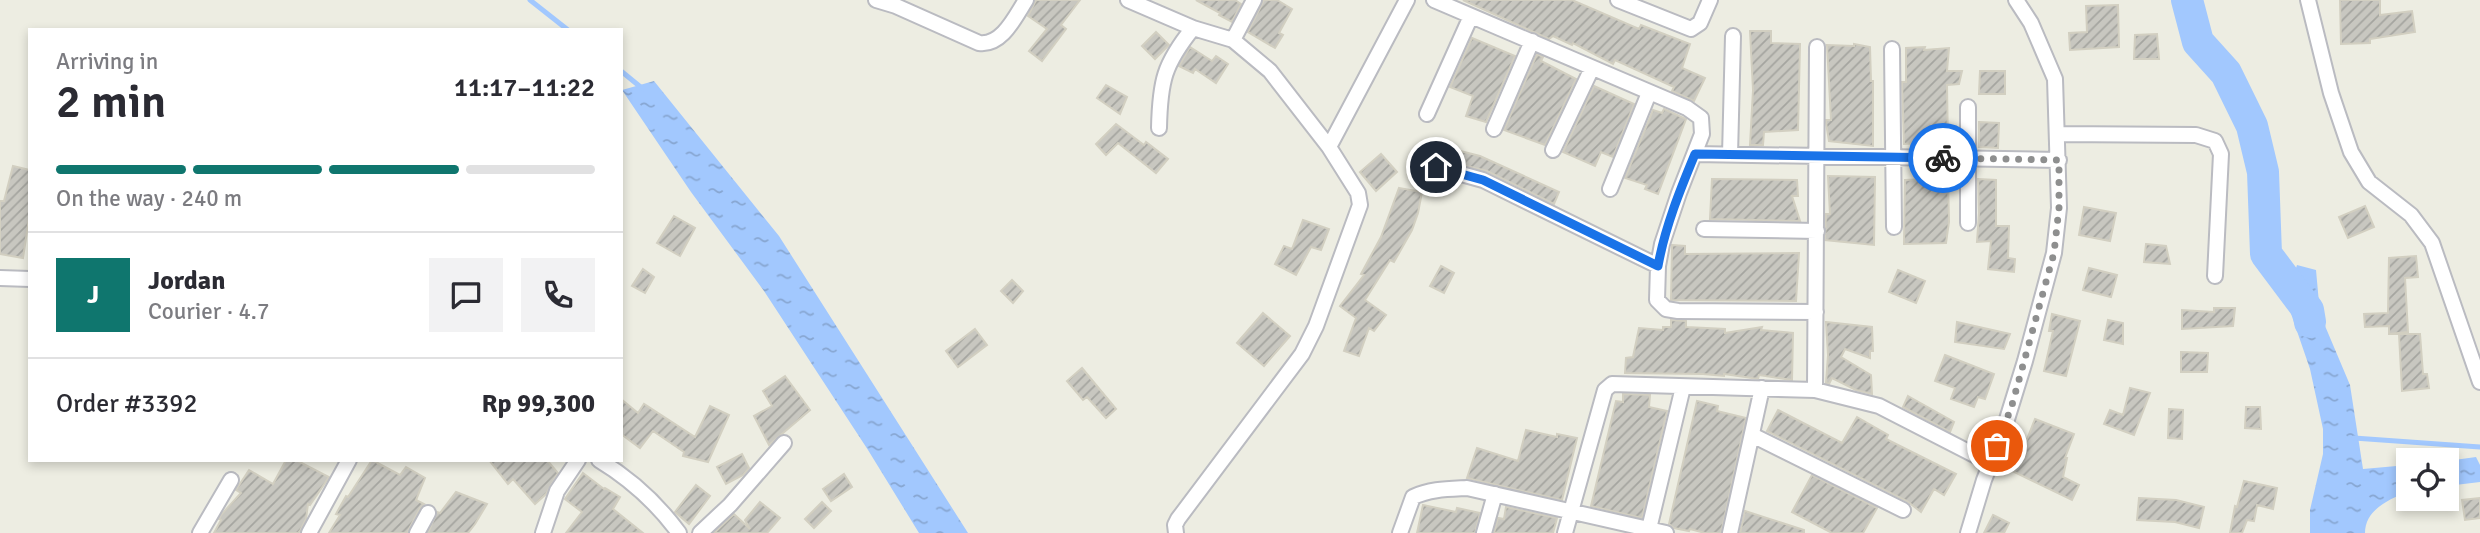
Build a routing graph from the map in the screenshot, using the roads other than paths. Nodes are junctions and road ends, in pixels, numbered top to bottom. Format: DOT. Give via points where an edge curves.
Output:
graph roads {
  1 [pos="876,0"];
  2 [pos="1026,0"];
  3 [pos="1128,0"];
  4 [pos="1254,0"];
  5 [pos="1407,0"];
  6 [pos="1434,0"];
  7 [pos="1618,0"];
  8 [pos="1710,0"];
  9 [pos="2016,0"];
  10 [pos="2308,0"];
  11 [pos="1635,4"];
  12 [pos="1471,16"];
  13 [pos="1193,28"];
  14 [pos="1733,36"];
  15 [pos="1233,40"];
  16 [pos="1532,41"];
  17 [pos="1817,47"];
  18 [pos="1892,49"];
  19 [pos="1592,68"];
  20 [pos="1649,93"];
  21 [pos="1968,107"];
  22 [pos="1427,114"];
  23 [pos="1159,128"];
  24 [pos="1494,128"];
  25 [pos="2058,134"];
  26 [pos="1329,147"];
  27 [pos="1553,150"];
  28 [pos="1695,154"];
  29 [pos="1730,155"];
  30 [pos="1818,157"];
  31 [pos="1894,157"];
  32 [pos="1968,158"];
  33 [pos="2059,160"];
  34 [pos="1436,167"];
  35 [pos="1610,189"];
  36 [pos="1968,223"];
  37 [pos="1894,227"];
  38 [pos="1704,229"];
  39 [pos="1817,231"];
  40 [pos="1658,266"];
  41 [pos="2215,276"];
  42 [pos="0,278"];
  43 [pos="28,279"];
  44 [pos="1816,312"];
  45 [pos="2480,382"];
  46 [pos="1683,387"];
  47 [pos="1762,388"];
  48 [pos="1815,390"];
  49 [pos="1752,435"];
  50 [pos="784,443"];
  51 [pos="348,462"];
  52 [pos="577,462"];
  53 [pos="602,462"];
  54 [pos="1990,463"];
  55 [pos="231,480"];
  56 [pos="1495,494"];
  57 [pos="1903,510"];
  58 [pos="1570,511"];
  59 [pos="428,513"];
  60 [pos="1649,531"];
  61 [pos="200,533"];
  62 [pos="309,533"];
  63 [pos="417,533"];
  64 [pos="543,533"];
  65 [pos="679,533"];
  66 [pos="700,533"];
  67 [pos="1176,533"];
  68 [pos="1400,533"];
  69 [pos="1484,533"];
  70 [pos="1564,533"];
  71 [pos="1665,533"];
  72 [pos="1730,533"];
  73 [pos="1968,533"];
  1 -- 2 [label="street" via="986,44 998,39"];
  3 -- 13 [label="street"];
  4 -- 15 [label="street"];
  5 -- 26 [label="street"];
  6 -- 12 [label="street"];
  7 -- 11 [label="street"];
  8 -- 11 [label="street" via="1694,29"];
  9 -- 25 [label="street" via="2055,79"];
  10 -- 45 [label="street" via="2351,152 2369,182 2411,215 2432,243"];
  12 -- 16 [label="street"];
  12 -- 22 [label="street"];
  13 -- 15 [label="street"];
  13 -- 23 [label="street" via="1168,63 1161,86"];
  14 -- 29 [label="street"];
  15 -- 26 [label="street" via="1270,71"];
  16 -- 19 [label="street"];
  16 -- 24 [label="street"];
  17 -- 30 [label="street"];
  18 -- 31 [label="street"];
  19 -- 20 [label="street"];
  19 -- 27 [label="street"];
  20 -- 28 [label="street" via="1696,113 1703,122"];
  20 -- 35 [label="street"];
  21 -- 32 [label="street"];
  25 -- 33 [label="street"];
  25 -- 41 [label="street" via="2196,135 2215,141 2221,154"];
  26 -- 67 [label="street" via="1358,193 1360,205 1316,326 1302,354 1175,524"];
  28 -- 29 [label="street"];
  28 -- 40 [label="street"];
  29 -- 30 [label="street"];
  30 -- 31 [label="street"];
  30 -- 39 [label="street"];
  31 -- 32 [label="street"];
  31 -- 37 [label="street"];
  32 -- 33 [label="street"];
  32 -- 36 [label="street"];
  33 -- 54 [label="street" via="2054,253 2012,405"];
  34 -- 40 [label="street" via="1483,180"];
  38 -- 39 [label="street"];
  39 -- 44 [label="street"];
  40 -- 44 [label="street" via="1657,300 1666,309"];
  42 -- 43 [label="street"];
  44 -- 48 [label="street"];
  46 -- 47 [label="street"];
  46 -- 58 [label="street" via="1608,385"];
  46 -- 60 [label="street"];
  47 -- 48 [label="street"];
  47 -- 49 [label="street"];
  48 -- 54 [label="street" via="1879,406"];
  49 -- 57 [label="street"];
  49 -- 72 [label="street"];
  50 -- 66 [label="street"];
  51 -- 62 [label="street"];
  52 -- 64 [label="street" via="557,491"];
  53 -- 65 [label="street" via="639,487"];
  54 -- 73 [label="street"];
  55 -- 61 [label="street"];
  56 -- 58 [label="street"];
  56 -- 68 [label="street" via="1467,488 1421,493 1410,501"];
  56 -- 69 [label="street"];
  58 -- 60 [label="street"];
  58 -- 70 [label="street"];
  59 -- 63 [label="street"];
  60 -- 71 [label="street"];
}
